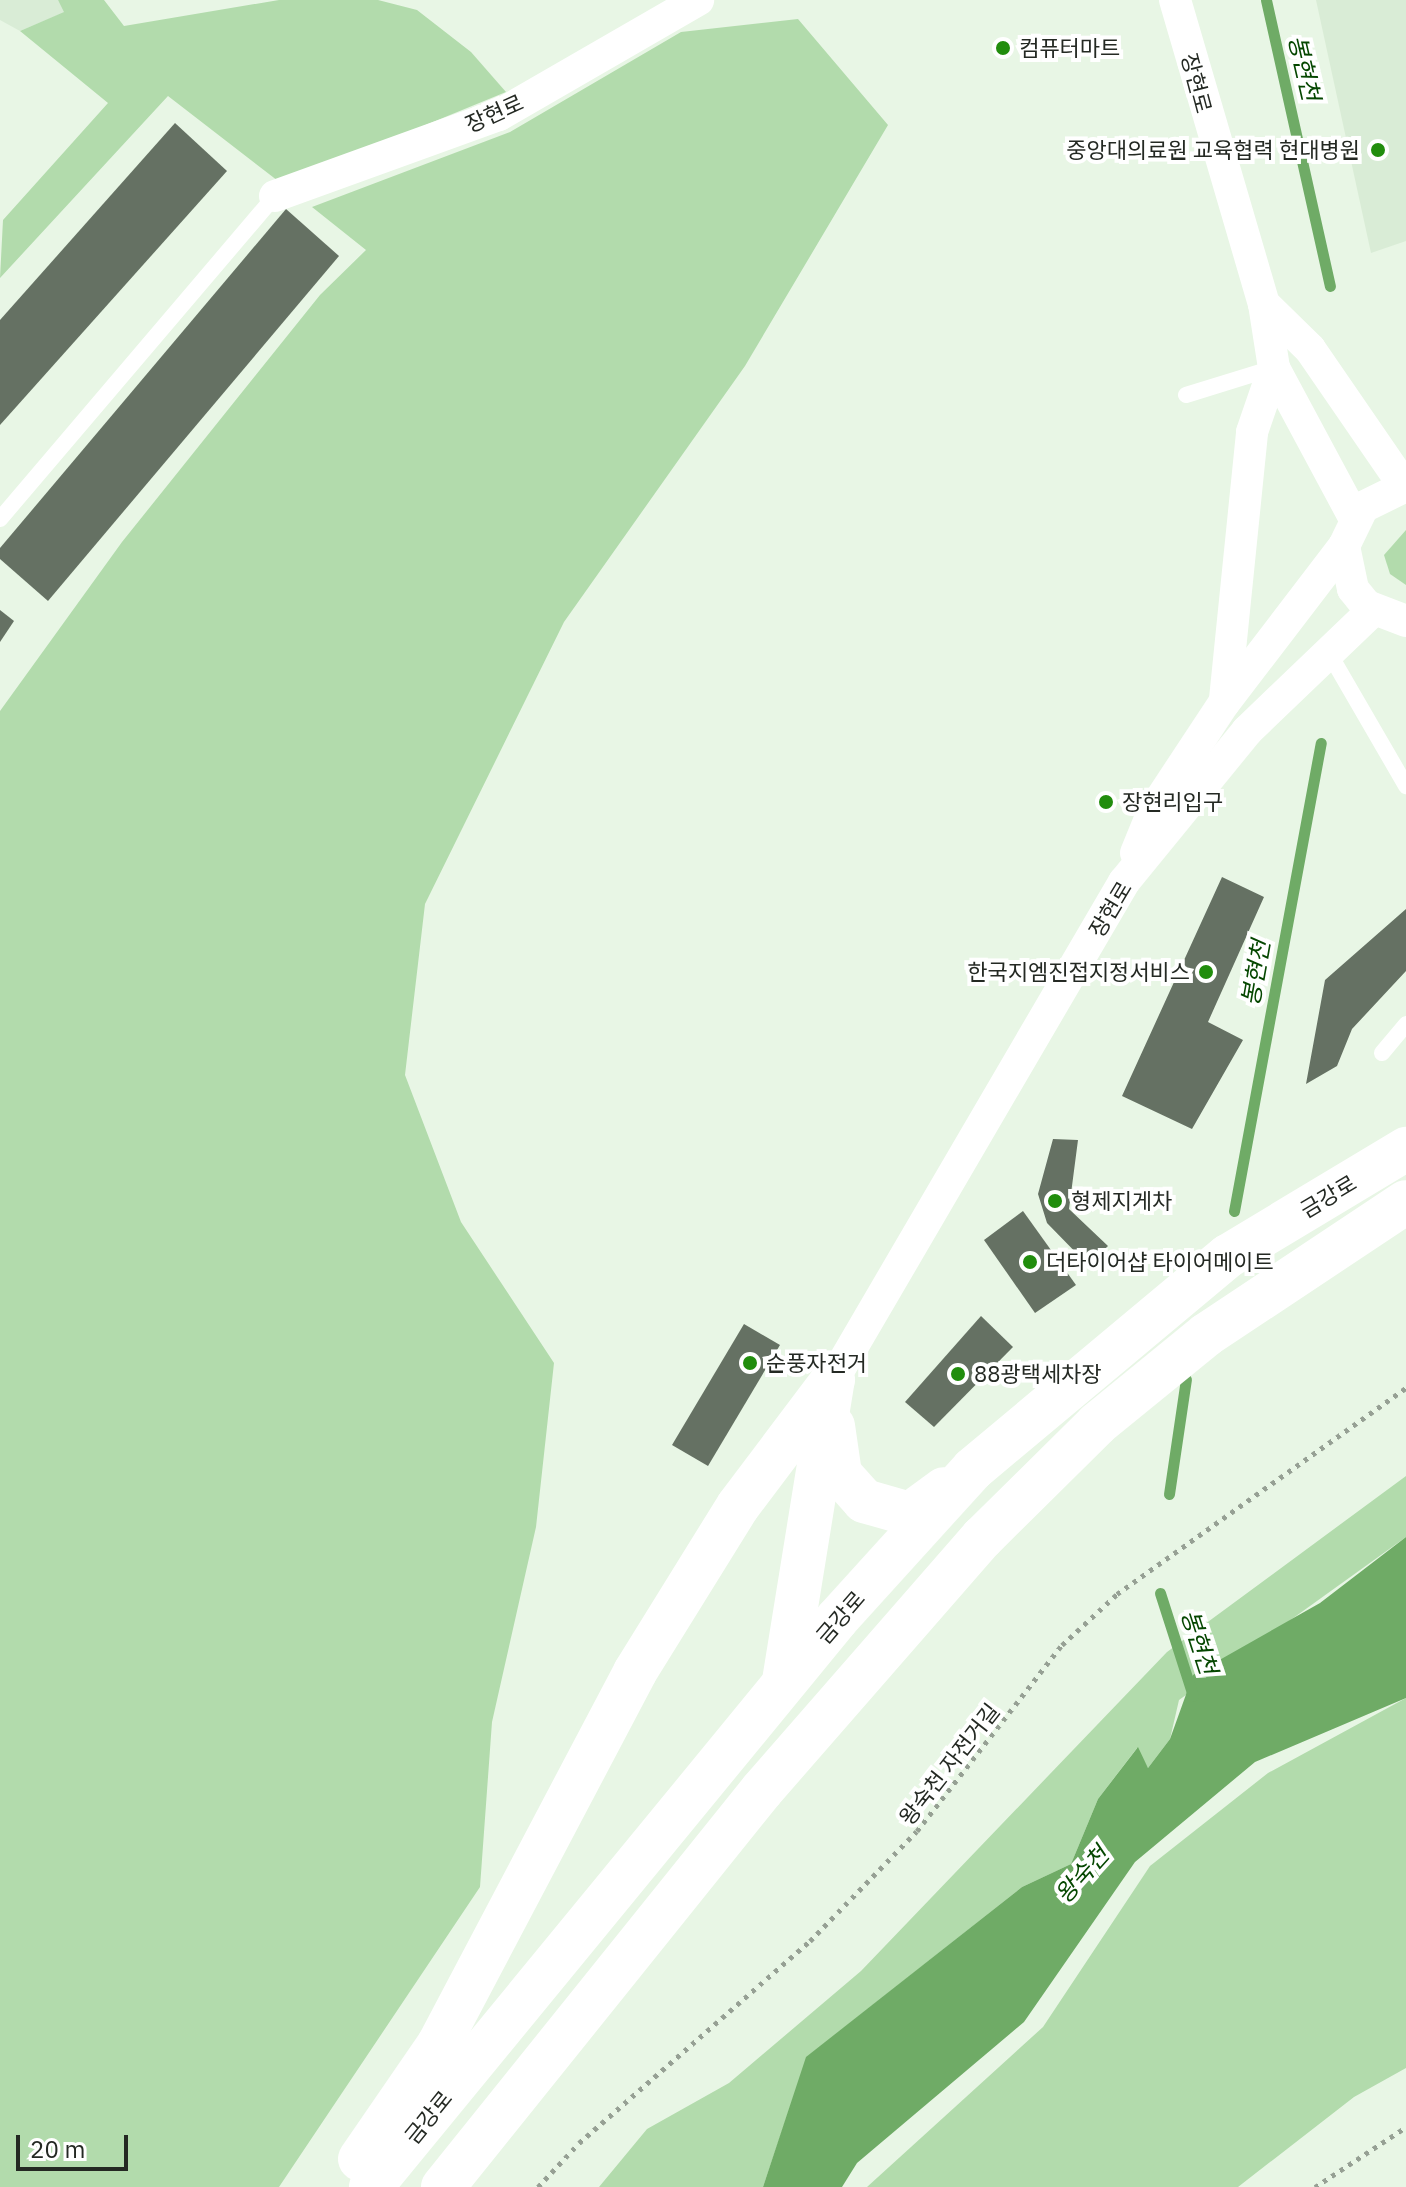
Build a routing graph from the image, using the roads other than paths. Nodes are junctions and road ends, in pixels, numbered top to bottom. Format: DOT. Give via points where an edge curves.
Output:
graph roads {
  1 [pos="698,0"];
  2 [pos="1175,0"];
  3 [pos="275,196"];
  4 [pos="1264,304"];
  5 [pos="1274,368"];
  6 [pos="1186,395"];
  7 [pos="1405,486"];
  8 [pos="0,519"];
  9 [pos="1350,532"];
  10 [pos="1374,609"];
  11 [pos="1406,621"];
  12 [pos="1329,653"];
  13 [pos="1224,703"];
  14 [pos="1406,786"];
  15 [pos="1124,882"];
  16 [pos="1406,1024"];
  17 [pos="1382,1053"];
  18 [pos="1406,1149"];
  19 [pos="1406,1202"];
  20 [pos="833,1380"];
  21 [pos="973,1469"];
  22 [pos="784,1684"];
  23 [pos="762,1790"];
  24 [pos="341,2187"];
  25 [pos="371,2187"];
  26 [pos="443,2187"];
  1 -- 3 [label="street, 장현로" via="499,115"];
  2 -- 4 [label="street, 장현로"];
  3 -- 8 [label="lane"];
  4 -- 5 [label="street, 장현로"];
  4 -- 7 [label="street" via="1310,349"];
  5 -- 6 [label="lane"];
  5 -- 9 [label="street"];
  5 -- 13 [label="street" via="1252,432"];
  7 -- 9 [label="street" via="1382,493"];
  9 -- 10 [label="street" via="1353,589"];
  9 -- 13 [label="street"];
  10 -- 11 [label="street"];
  10 -- 12 [label="street, 장현로"];
  12 -- 14 [label="lane"];
  12 -- 15 [label="street, 장현로" via="1247,731"];
  13 -- 15 [label="street" via="1154,809"];
  15 -- 20 [label="street, 장현로"];
  16 -- 17 [label="lane"];
  18 -- 21 [label="main road, 금강로" via="1228,1256"];
  19 -- 23 [label="main road, 금강로" via="1231,1317 1097,1424 982,1538"];
  20 -- 21 [label="main road" via="833,1449 840,1474 864,1501 910,1514"];
  20 -- 22 [label="main road"];
  20 -- 24 [label="main road" via="738,1506 643,1659 439,2044"];
  21 -- 22 [label="main road, 금강로"];
  22 -- 23 [label="main road"];
  22 -- 25 [label="main road, 금강로"];
  23 -- 26 [label="main road, 금강로"];
}
